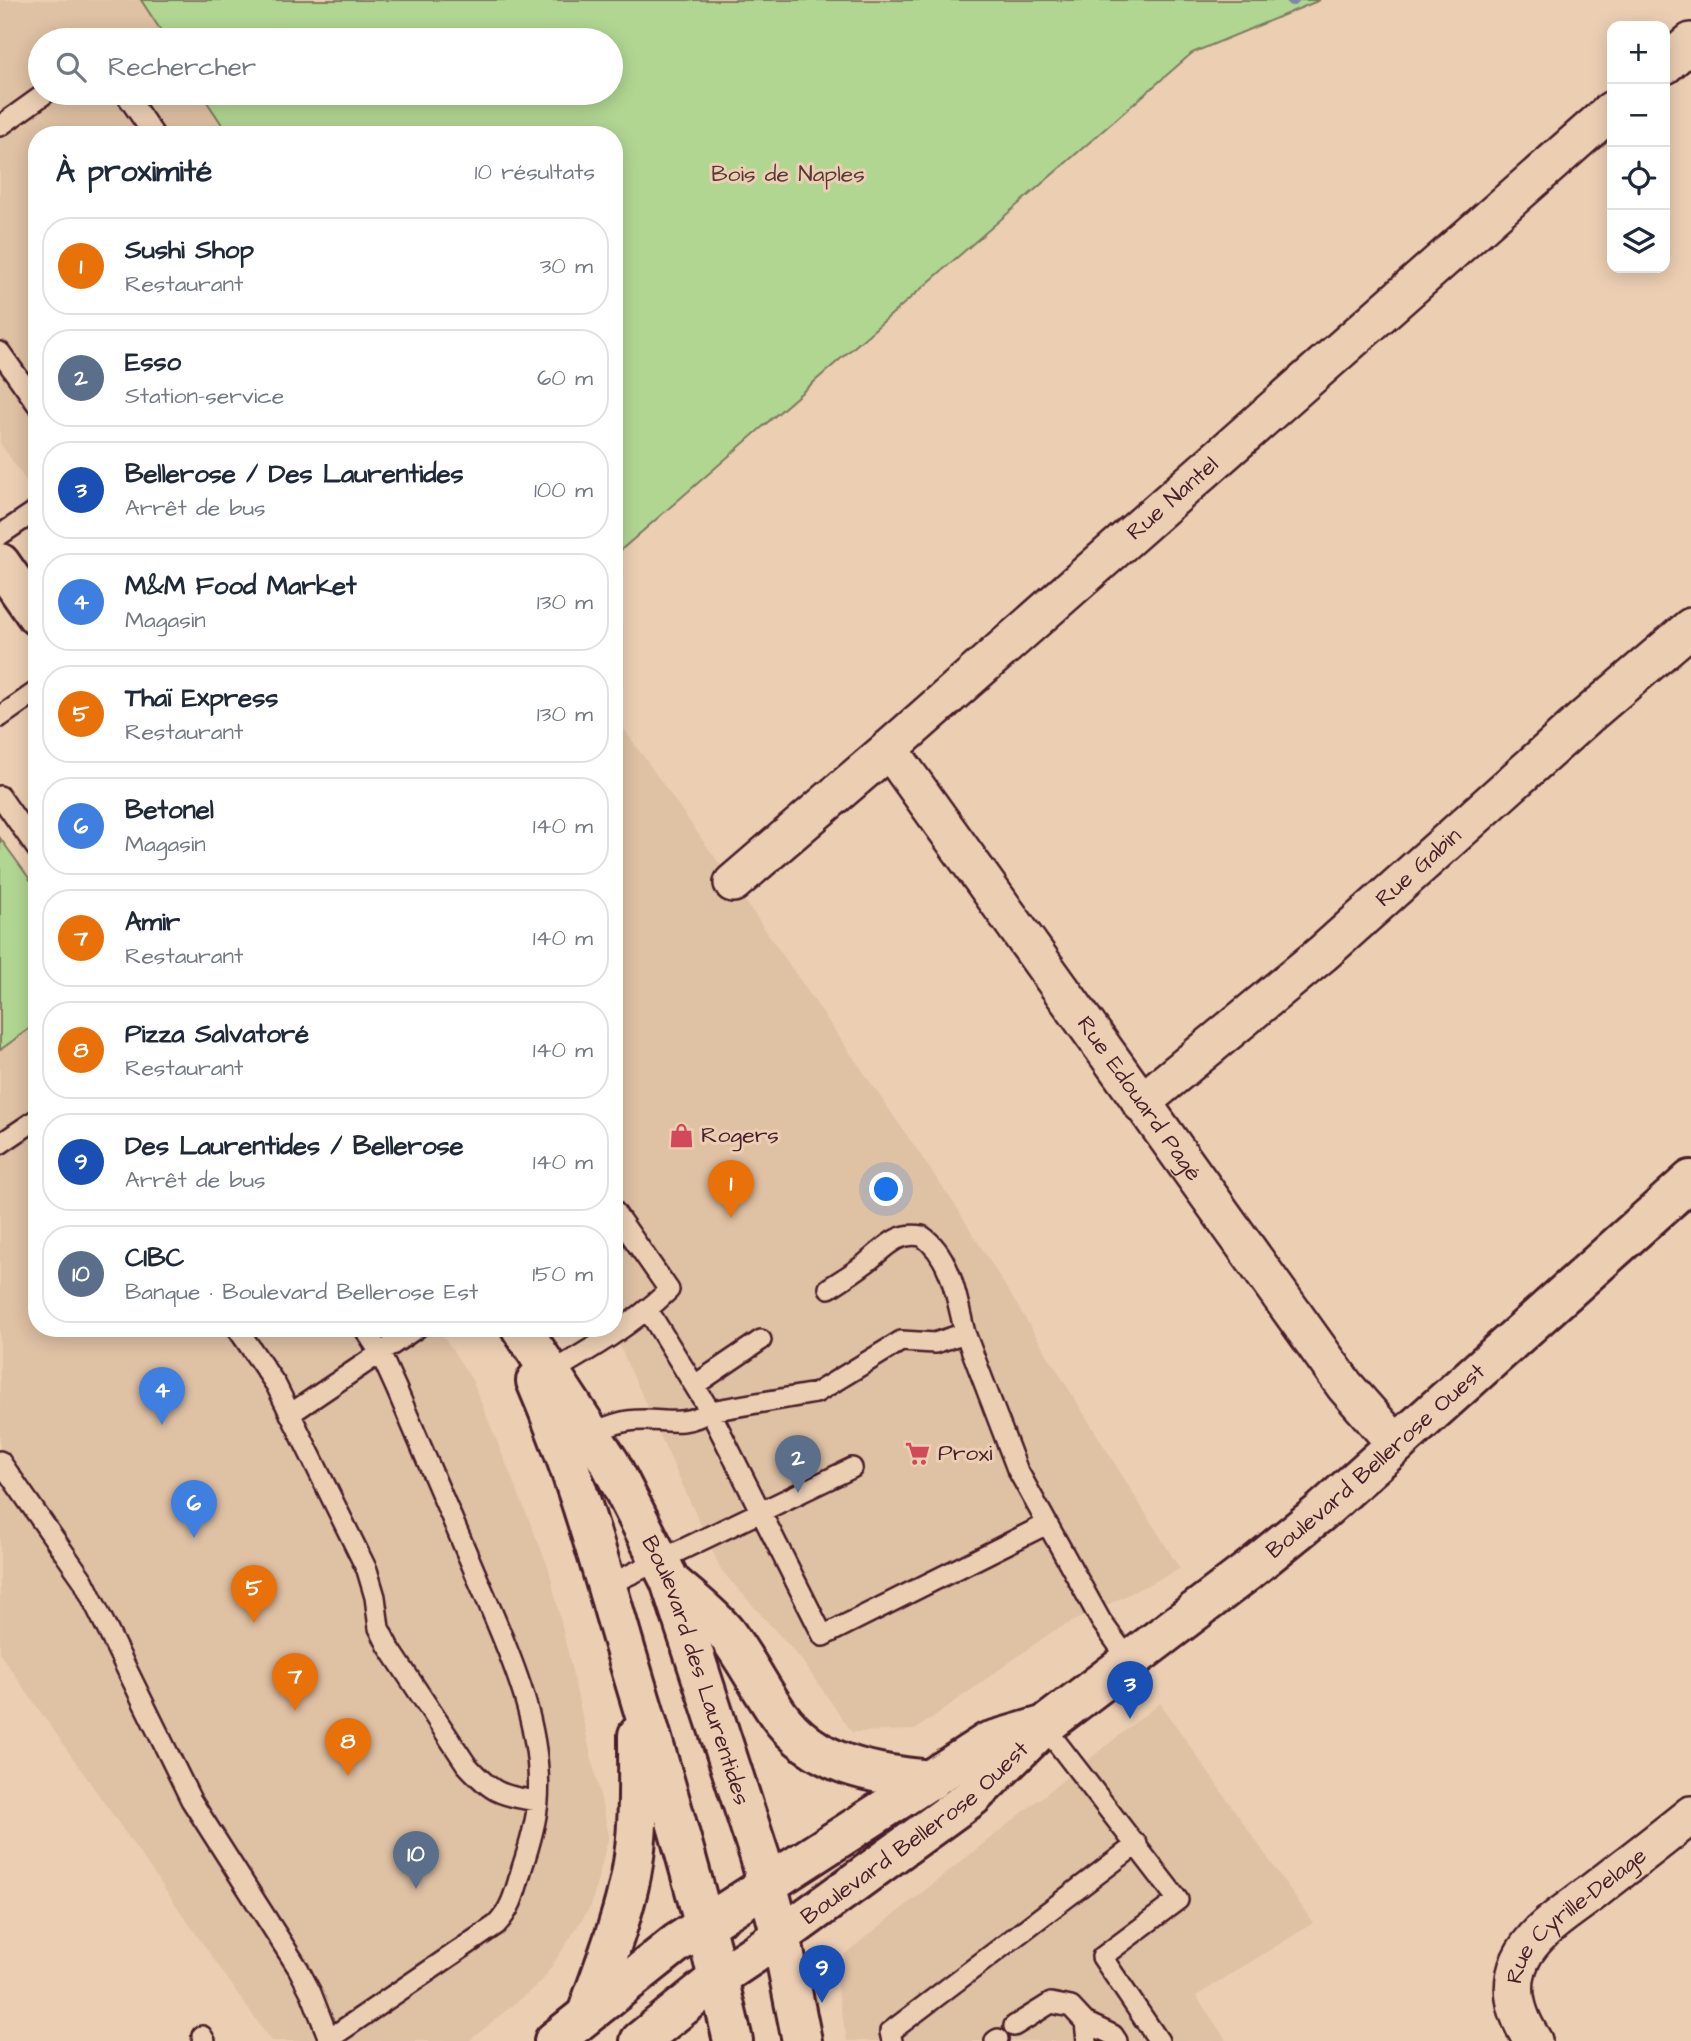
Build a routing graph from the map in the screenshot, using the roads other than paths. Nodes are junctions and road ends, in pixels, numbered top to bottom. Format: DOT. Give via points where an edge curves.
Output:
graph roads {
  1 [pos="1691,42"];
  2 [pos="1670,61"];
  3 [pos="29,105"];
  4 [pos="133,105"];
  5 [pos="1607,114"];
  6 [pos="0,126"];
  7 [pos="148,126"];
  8 [pos="0,352"];
  9 [pos="28,391"];
  10 [pos="28,516"];
  11 [pos="0,536"];
  12 [pos="0,563"];
  13 [pos="28,603"];
  14 [pos="1691,627"];
  15 [pos="28,697"];
  16 [pos="0,717"];
  17 [pos="889,749"];
  18 [pos="0,796"];
  19 [pos="28,836"];
  20 [pos="733,883"];
  21 [pos="1141,1103"];
  22 [pos="28,1125"];
  23 [pos="0,1144"];
  24 [pos="1691,1180"];
  25 [pos="623,1224"];
  26 [pos="830,1288"];
  27 [pos="648,1310"];
  28 [pos="623,1326"];
  29 [pos="965,1333"];
  30 [pos="243,1337"];
  31 [pos="370,1337"];
  32 [pos="404,1337"];
  33 [pos="516,1337"];
  34 [pos="525,1337"];
  35 [pos="606,1337"];
  36 [pos="761,1340"];
  37 [pos="380,1353"];
  38 [pos="544,1377"];
  39 [pos="695,1385"];
  40 [pos="710,1411"];
  41 [pos="290,1414"];
  42 [pos="576,1438"];
  43 [pos="1397,1445"];
  44 [pos="0,1461"];
  45 [pos="852,1468"];
  46 [pos="761,1511"];
  47 [pos="1046,1524"];
  48 [pos="666,1571"];
  49 [pos="608,1585"];
  50 [pos="1129,1660"];
  51 [pos="638,1691"];
  52 [pos="1044,1726"];
  53 [pos="931,1780"];
  54 [pos="538,1801"];
  55 [pos="1691,1815"];
  56 [pos="1137,1844"];
  57 [pos="768,1885"];
  58 [pos="706,1926"];
  59 [pos="781,1936"];
  60 [pos="718,1979"];
  61 [pos="587,2014"];
  62 [pos="1014,2026"];
  63 [pos="1086,2032"];
  64 [pos="891,2036"];
  65 [pos="329,2040"];
  66 [pos="554,2041"];
  67 [pos="640,2041"];
  68 [pos="733,2041"];
  69 [pos="802,2041"];
  70 [pos="1117,2041"];
  71 [pos="1159,2041"];
  72 [pos="1533,2041"];
  1 -- 2 [label="street"];
  3 -- 6 [label="lane"];
  4 -- 7 [label="lane"];
  5 -- 17 [label="street, Rue Nantel"];
  8 -- 9 [label="lane"];
  10 -- 11 [label="lane"];
  12 -- 13 [label="main road"];
  14 -- 21 [label="street, Rue Gabin" via="1323,953"];
  15 -- 16 [label="lane"];
  17 -- 20 [label="street, Rue Nantel"];
  17 -- 21 [label="street, Rue Edouard Pagé"];
  18 -- 19 [label="lane"];
  21 -- 43 [label="street, Rue Edouard Pagé" via="1355,1400"];
  22 -- 23 [label="lane"];
  24 -- 43 [label="main road, Boulevard Bellerose Ouest"];
  25 -- 27 [label="lane" via="669,1290"];
  26 -- 29 [label="lane" via="887,1243 905,1235 922,1236 947,1269"];
  27 -- 28 [label="lane"];
  27 -- 39 [label="lane"];
  29 -- 40 [label="lane" via="935,1343 901,1341 816,1393"];
  29 -- 47 [label="lane" via="1017,1469"];
  30 -- 41 [label="lane"];
  31 -- 37 [label="lane"];
  32 -- 37 [label="lane"];
  33 -- 38 [label="main road, Boulevard des Laurentides"];
  34 -- 38 [label="main road, Boulevard des Laurentides"];
  35 -- 38 [label="lane"];
  36 -- 39 [label="lane"];
  37 -- 41 [label="lane"];
  37 -- 54 [label="lane" via="502,1636 535,1745"];
  38 -- 42 [label="main road, Boulevard des Laurentides"];
  39 -- 40 [label="lane"];
  40 -- 42 [label="lane" via="689,1421 625,1421"];
  40 -- 46 [label="lane"];
  41 -- 54 [label="lane" via="367,1570 379,1628 388,1646 481,1781 502,1794"];
  42 -- 48 [label="main road, Boulevard des Laurentides" via="628,1496"];
  42 -- 49 [label="main road, Boulevard des Laurentides"];
  43 -- 50 [label="main road, Boulevard Bellerose Ouest" via="1278,1547"];
  44 -- 65 [label="lane" via="83,1580 191,1800 298,1968"];
  45 -- 46 [label="lane"];
  46 -- 47 [label="lane" via="823,1636"];
  46 -- 48 [label="lane"];
  47 -- 50 [label="lane" via="1101,1621"];
  48 -- 49 [label="lane"];
  48 -- 53 [label="main road" via="724,1631 778,1713 821,1755 877,1774"];
  48 -- 57 [label="main road, Boulevard des Laurentides"];
  49 -- 51 [label="main road, Boulevard des Laurentides"];
  50 -- 52 [label="main road, Boulevard Bellerose Ouest"];
  51 -- 58 [label="main road, Boulevard des Laurentides"];
  51 -- 61 [label="main road" via="638,1808 632,1865 622,1912"];
  52 -- 53 [label="main road, Boulevard Bellerose Ouest" via="988,1742"];
  52 -- 56 [label="lane"];
  52 -- 59 [label="main road, Boulevard Bellerose Ouest" via="972,1797"];
  53 -- 57 [label="main road, Boulevard Bellerose Ouest"];
  54 -- 65 [label="lane" via="505,1916"];
  55 -- 72 [label="street, Rue Cyrille-Delage" via="1552,1924 1526,1950 1516,1973 1515,1997 1521,2022"];
  56 -- 64 [label="lane"];
  56 -- 71 [label="lane" via="1178,1899 1102,1957"];
  57 -- 58 [label="main road, Boulevard Bellerose Ouest"];
  57 -- 59 [label="main road, Boulevard des Laurentides"];
  58 -- 60 [label="main road, Boulevard des Laurentides"];
  58 -- 61 [label="main road, Boulevard Bellerose Ouest"];
  59 -- 60 [label="main road, Boulevard Bellerose Ouest"];
  59 -- 69 [label="main road, Boulevard des Laurentides"];
  60 -- 67 [label="main road, Boulevard Bellerose Ouest"];
  60 -- 68 [label="main road, Boulevard des Laurentides"];
  61 -- 66 [label="main road, Boulevard Bellerose Ouest"];
  62 -- 63 [label="lane" via="1051,2003 1071,2007"];
  63 -- 70 [label="lane" via="1113,2035"];
}
